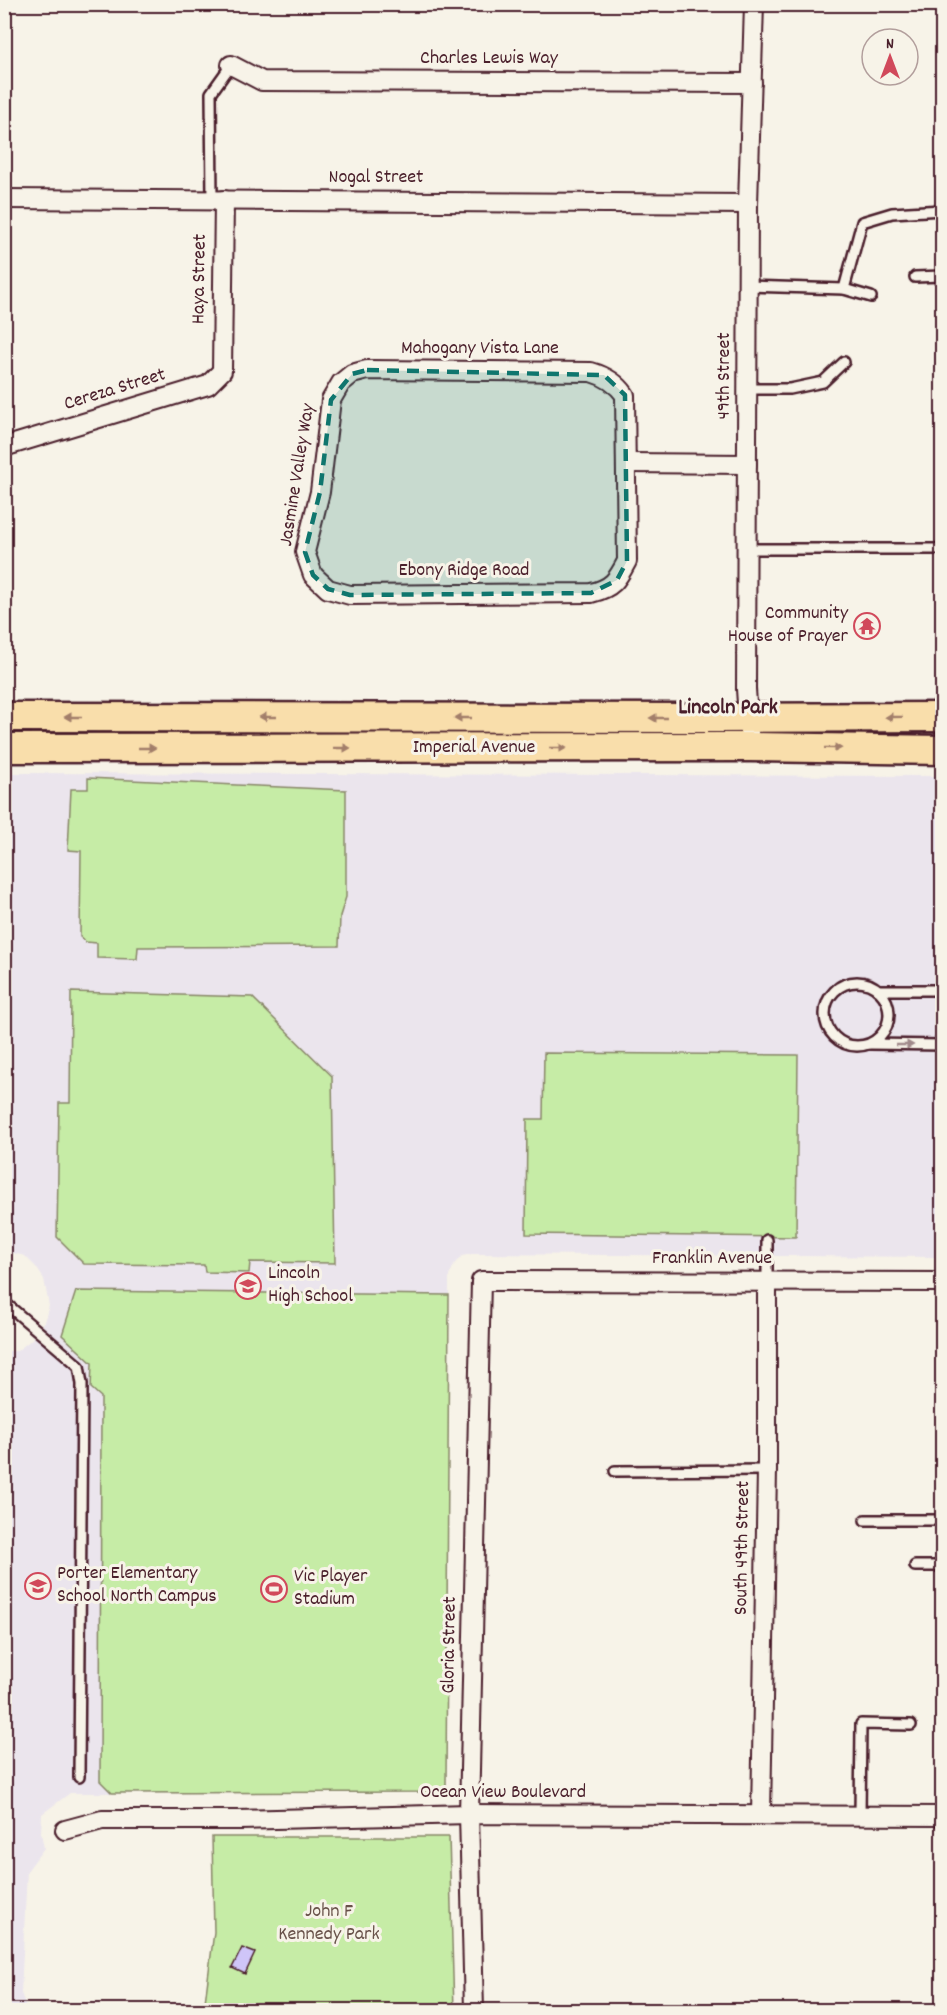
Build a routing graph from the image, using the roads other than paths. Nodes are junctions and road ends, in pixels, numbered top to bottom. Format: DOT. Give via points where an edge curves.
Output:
graph roads {
  1 [pos="754,4"];
  2 [pos="231,65"];
  3 [pos="752,83"];
  4 [pos="4,199"];
  5 [pos="218,200"];
  6 [pos="748,204"];
  7 [pos="942,210"];
  8 [pos="942,276"];
  9 [pos="915,277"];
  10 [pos="748,286"];
  11 [pos="844,289"];
  12 [pos="871,297"];
  13 [pos="222,359"];
  14 [pos="844,362"];
  15 [pos="340,383"];
  16 [pos="747,389"];
  17 [pos="4,447"];
  18 [pos="627,463"];
  19 [pos="747,464"];
  20 [pos="747,549"];
  21 [pos="942,549"];
  22 [pos="313,575"];
  23 [pos="4,717"];
  24 [pos="942,717"];
  25 [pos="748,718"];
  26 [pos="750,747"];
  27 [pos="4,748"];
  28 [pos="942,750"];
  29 [pos="878,990"];
  30 [pos="942,990"];
  31 [pos="868,1044"];
  32 [pos="942,1045"];
  33 [pos="768,1240"];
  34 [pos="481,1281"];
  35 [pos="768,1281"];
  36 [pos="942,1282"];
  37 [pos="4,1302"];
  38 [pos="768,1470"];
  39 [pos="615,1471"];
  40 [pos="865,1520"];
  41 [pos="942,1520"];
  42 [pos="915,1566"];
  43 [pos="942,1566"];
  44 [pos="911,1725"];
  45 [pos="79,1777"];
  46 [pos="469,1814"];
  47 [pos="761,1815"];
  48 [pos="860,1816"];
  49 [pos="942,1816"];
  50 [pos="65,1830"];
  51 [pos="474,2010"];
  1 -- 3 [label="street, 49th Street"];
  2 -- 3 [label="street, Charles Lewis Way" via="262,81"];
  2 -- 5 [label="lane" via="211,93"];
  3 -- 6 [label="street, 49th Street"];
  4 -- 5 [label="street, Nogal Street"];
  5 -- 6 [label="street, Nogal Street"];
  5 -- 13 [label="street, Haya Street"];
  6 -- 10 [label="street, 49th Street"];
  7 -- 11 [label="lane" via="892,213 862,222"];
  8 -- 9 [label="lane"];
  10 -- 11 [label="lane"];
  10 -- 16 [label="street, 49th Street"];
  11 -- 12 [label="lane"];
  13 -- 17 [label="street, Cereza Street" via="222,371 208,385"];
  14 -- 16 [label="lane" via="822,382 790,389"];
  15 -- 18 [label="street, Mahogany Vista Lane" via="367,370 604,375 625,394"];
  15 -- 22 [label="street, Jasmine Valley Way" via="331,400 320,492 305,552"];
  16 -- 19 [label="street, 49th Street"];
  18 -- 19 [label="street"];
  18 -- 22 [label="street, Ebony Ridge Road" via="627,561 617,580 604,590 350,595 328,589"];
  19 -- 20 [label="street, 49th Street"];
  20 -- 21 [label="lane"];
  20 -- 25 [label="street, 49th Street"];
  25 -- 23 [label="main road, Imperial Avenue, one-way"];
  24 -- 25 [label="main road, Imperial Avenue, one-way"];
  25 -- 26 [label="street, 49th Street"];
  27 -- 26 [label="main road, Imperial Avenue, one-way"];
  26 -- 28 [label="main road, Imperial Avenue, one-way"];
  29 -- 30 [label="lane"];
  29 -- 31 [label="lane" via="885,999 888,1020 885,1030"];
  29 -- 31 [label="lane" via="859,982 849,983 832,994 825,1012 836,1039 857,1046"];
  31 -- 32 [label="lane, one-way"];
  33 -- 35 [label="lane"];
  34 -- 35 [label="street, Franklin Avenue"];
  34 -- 46 [label="street, Gloria Street"];
  35 -- 36 [label="street, Franklin Avenue"];
  35 -- 38 [label="street, South 49th Street"];
  37 -- 45 [label="lane" via="79,1366 82,1384"];
  38 -- 39 [label="lane"];
  38 -- 47 [label="street, South 49th Street"];
  40 -- 41 [label="lane"];
  42 -- 43 [label="lane"];
  44 -- 48 [label="lane" via="861,1724"];
  46 -- 47 [label="street, Ocean View Boulevard"];
  46 -- 50 [label="street, Ocean View Boulevard" via="102,1820"];
  46 -- 51 [label="street, Gloria Street"];
  47 -- 48 [label="street, Ocean View Boulevard"];
  48 -- 49 [label="street, Ocean View Boulevard"];
}
